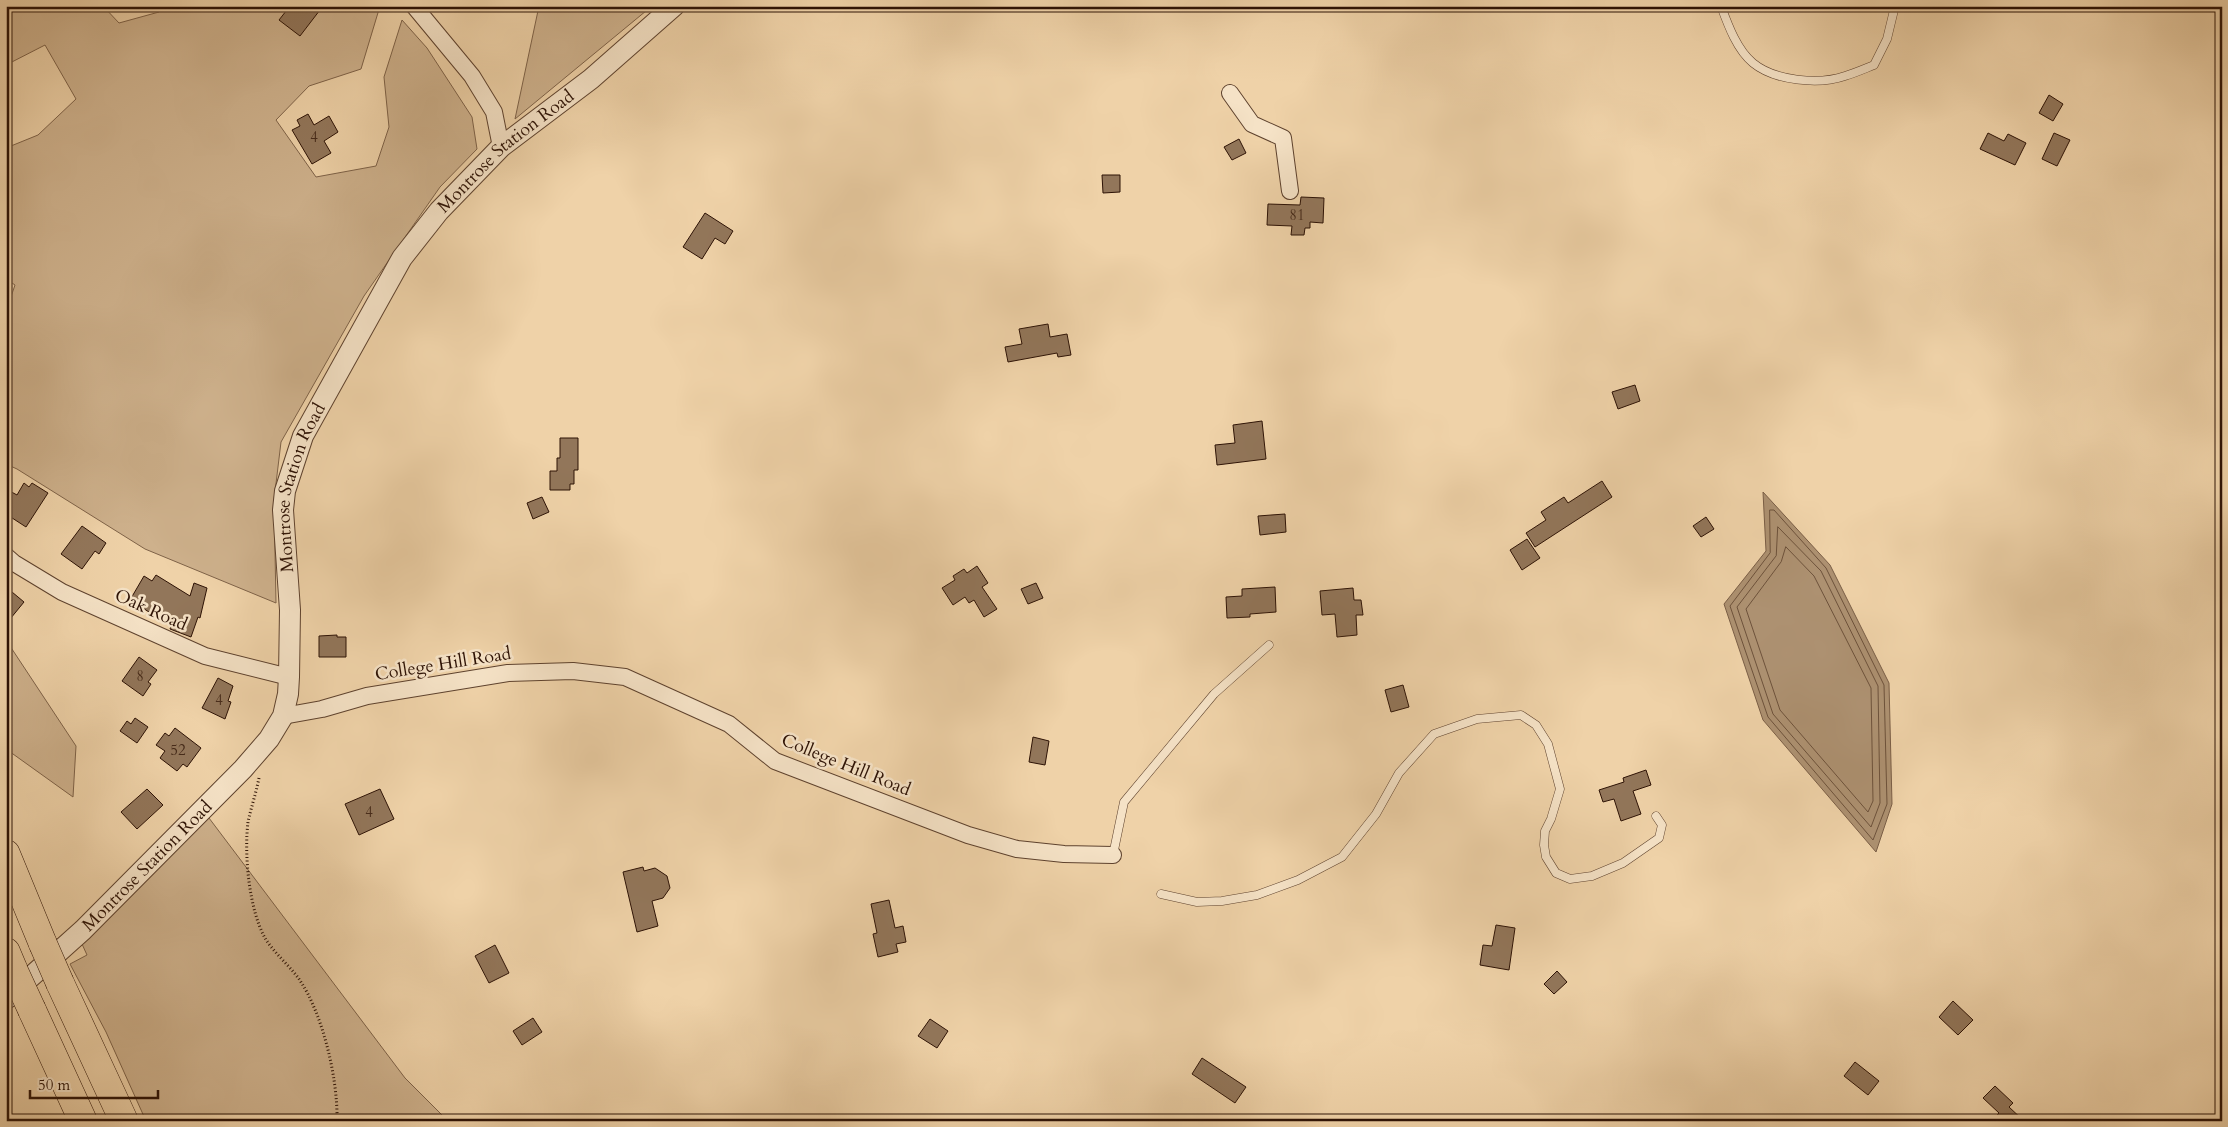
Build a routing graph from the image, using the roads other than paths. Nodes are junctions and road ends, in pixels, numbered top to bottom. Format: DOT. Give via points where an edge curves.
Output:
graph roads {
  1 [pos="414,6"];
  2 [pos="674,6"];
  3 [pos="1721,6"];
  4 [pos="1895,6"];
  5 [pos="1230,93"];
  6 [pos="501,147"];
  7 [pos="1290,191"];
  8 [pos="6,556"];
  9 [pos="1268,645"];
  10 [pos="289,677"];
  11 [pos="283,716"];
  12 [pos="1656,816"];
  13 [pos="6,854"];
  14 [pos="1113,855"];
  15 [pos="1161,894"];
  16 [pos="10,962"];
  17 [pos="6,999"];
  18 [pos="83,1121"];
  19 [pos="124,1121"];
  1 -- 6 [label="street" via="472,76 494,112"];
  2 -- 6 [label="street, Montrose Station Road" via="590,79"];
  3 -- 4 [label="lane" via="1731,32 1753,63 1777,75 1806,81 1844,77 1874,65 1887,39"];
  5 -- 7 [label="street" via="1252,124 1283,138"];
  6 -- 10 [label="street, Montrose Station Road" via="438,211 402,258 303,436 285,491 283,510 290,610"];
  8 -- 10 [label="street, Oak Road" via="62,592 205,656"];
  9 -- 14 [label="lane" via="1214,694 1124,802"];
  10 -- 11 [label="street, Montrose Station Road"];
  11 -- 14 [label="street, College Hill Road" via="367,696 508,673 573,671 625,677 729,724 775,761 968,835 1017,849"];
  11 -- 17 [label="street, Montrose Station Road" via="269,739 243,769 90,924"];
  12 -- 15 [label="lane" via="1662,825 1660,838 1623,863 1592,876 1570,879 1556,873 1546,857 1544,845 1560,789 1548,744 1536,725 1521,714 1477,719 1434,734 1398,773 1376,814 1342,857 1298,880 1257,895 1197,902"];
  13 -- 19 [label="highway, bridge" via="60,983"];
  16 -- 18 [label="highway, bridge"];
}
